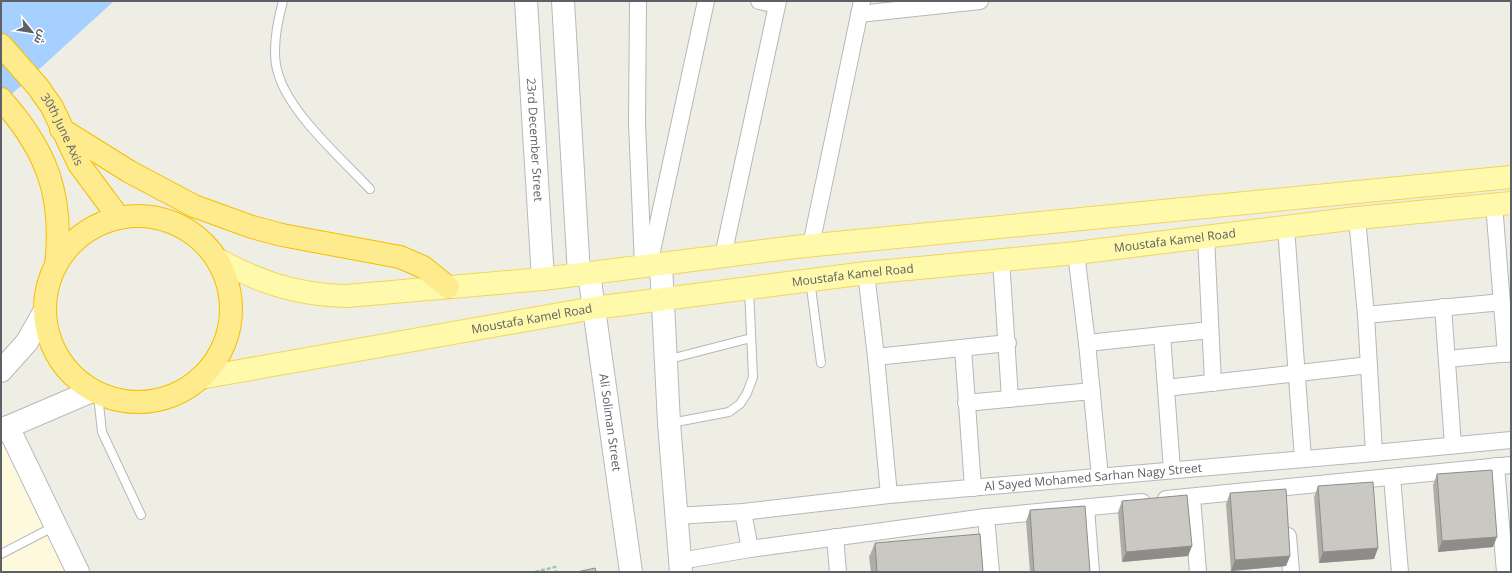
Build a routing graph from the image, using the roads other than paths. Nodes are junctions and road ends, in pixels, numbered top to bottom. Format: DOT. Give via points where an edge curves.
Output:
graph roads {
  1 [pos="283,1"];
  2 [pos="526,1"];
  3 [pos="563,1"];
  4 [pos="638,1"];
  5 [pos="706,1"];
  6 [pos="760,1"];
  7 [pos="980,1"];
  8 [pos="778,3"];
  9 [pos="931,4"];
  10 [pos="861,8"];
  11 [pos="1,45"];
  12 [pos="1,99"];
  13 [pos="61,129"];
  14 [pos="1511,177"];
  15 [pos="370,190"];
  16 [pos="1502,204"];
  17 [pos="119,218"];
  18 [pos="1357,218"];
  19 [pos="1286,227"];
  20 [pos="1206,237"];
  21 [pos="811,245"];
  22 [pos="1076,253"];
  23 [pos="723,256"];
  24 [pos="217,259"];
  25 [pos="1001,259"];
  26 [pos="56,265"];
  27 [pos="651,265"];
  28 [pos="866,273"];
  29 [pos="584,274"];
  30 [pos="543,279"];
  31 [pos="810,280"];
  32 [pos="448,287"];
  33 [pos="749,289"];
  34 [pos="663,299"];
  35 [pos="1502,302"];
  36 [pos="1443,307"];
  37 [pos="594,308"];
  38 [pos="44,312"];
  39 [pos="1366,315"];
  40 [pos="1210,330"];
  41 [pos="1162,335"];
  42 [pos="751,338"];
  43 [pos="1087,342"];
  44 [pos="1008,343"];
  45 [pos="962,348"];
  46 [pos="1509,354"];
  47 [pos="876,357"];
  48 [pos="1447,359"];
  49 [pos="666,360"];
  50 [pos="821,363"];
  51 [pos="1369,365"];
  52 [pos="1,371"];
  53 [pos="1298,374"];
  54 [pos="200,378"];
  55 [pos="1213,383"];
  56 [pos="1166,388"];
  57 [pos="1092,391"];
  58 [pos="95,393"];
  59 [pos="1010,398"];
  60 [pos="966,403"];
  61 [pos="669,423"];
  62 [pos="5,429"];
  63 [pos="1511,440"];
  64 [pos="1453,445"];
  65 [pos="1374,454"];
  66 [pos="1303,459"];
  67 [pos="1504,466"];
  68 [pos="1172,470"];
  69 [pos="1100,477"];
  70 [pos="1392,477"];
  71 [pos="974,488"];
  72 [pos="889,495"];
  73 [pos="1192,497"];
  74 [pos="1286,503"];
  75 [pos="1086,508"];
  76 [pos="742,512"];
  77 [pos="141,515"];
  78 [pos="676,516"];
  79 [pos="986,517"];
  80 [pos="56,526"];
  81 [pos="835,537"];
  82 [pos="750,549"];
  83 [pos="1,554"];
  84 [pos="681,566"];
  85 [pos="78,572"];
  86 [pos="631,572"];
  87 [pos="838,572"];
  88 [pos="991,572"];
  89 [pos="1091,572"];
  90 [pos="1198,572"];
  91 [pos="1291,572"];
  92 [pos="1400,572"];
  93 [pos="1505,572"];
  1 -- 15 [label="lane" via="275,45 278,73 290,98 310,124"];
  2 -- 30 [label="street, 23rd December Street"];
  3 -- 29 [label="street"];
  4 -- 27 [label="street" via="637,123"];
  5 -- 27 [label="street"];
  6 -- 8 [label="street"];
  7 -- 9 [label="street"];
  8 -- 23 [label="street"];
  9 -- 10 [label="street"];
  10 -- 21 [label="street"];
  11 -- 13 [label="highway, 30th June Axis" via="38,87 52,107"];
  12 -- 26 [label="highway" via="21,122 40,154 53,190 58,227"];
  13 -- 17 [label="highway, 30th June Axis" via="79,164"];
  13 -- 32 [label="highway" via="130,172 194,206 282,235 400,257 423,267"];
  14 -- 21 [label="main road"];
  16 -- 18 [label="main road, Moustafa Kamel Road"];
  16 -- 35 [label="street"];
  17 -- 24 [label="highway" via="151,217 182,226 207,246"];
  17 -- 26 [label="highway" via="103,222 80,236 64,251"];
  18 -- 19 [label="main road, Moustafa Kamel Road"];
  18 -- 39 [label="street"];
  19 -- 20 [label="main road, Moustafa Kamel Road"];
  19 -- 53 [label="street"];
  20 -- 22 [label="main road, Moustafa Kamel Road"];
  20 -- 40 [label="street"];
  21 -- 23 [label="main road"];
  22 -- 25 [label="main road, Moustafa Kamel Road"];
  22 -- 43 [label="street"];
  23 -- 27 [label="main road"];
  24 -- 32 [label="main road" via="279,287 319,296"];
  24 -- 54 [label="highway" via="229,290 230,322 220,353"];
  25 -- 28 [label="main road, Moustafa Kamel Road"];
  25 -- 44 [label="street"];
  26 -- 38 [label="highway" via="47,290"];
  27 -- 29 [label="main road"];
  27 -- 34 [label="street"];
  28 -- 31 [label="main road, Moustafa Kamel Road"];
  28 -- 47 [label="street"];
  29 -- 30 [label="main road"];
  29 -- 37 [label="street, Ali Soliman Street"];
  30 -- 32 [label="main road"];
  31 -- 33 [label="main road, Moustafa Kamel Road"];
  31 -- 50 [label="lane"];
  33 -- 34 [label="main road, Moustafa Kamel Road"];
  33 -- 42 [label="lane"];
  34 -- 37 [label="main road, Moustafa Kamel Road"];
  34 -- 49 [label="street"];
  35 -- 36 [label="street"];
  35 -- 46 [label="street"];
  36 -- 39 [label="street"];
  36 -- 48 [label="street"];
  37 -- 54 [label="main road, Moustafa Kamel Road"];
  37 -- 86 [label="street, Ali Soliman Street"];
  38 -- 52 [label="street" via="27,342"];
  38 -- 58 [label="highway" via="46,328 58,357 75,378"];
  39 -- 51 [label="street"];
  40 -- 41 [label="street"];
  40 -- 55 [label="street"];
  41 -- 43 [label="street"];
  41 -- 56 [label="street"];
  42 -- 49 [label="lane"];
  42 -- 61 [label="lane" via="753,377 740,404 729,412"];
  43 -- 57 [label="street"];
  44 -- 45 [label="street"];
  44 -- 59 [label="street"];
  45 -- 47 [label="street"];
  45 -- 60 [label="street"];
  46 -- 48 [label="street"];
  47 -- 72 [label="street"];
  48 -- 64 [label="street"];
  49 -- 61 [label="street"];
  51 -- 53 [label="street"];
  51 -- 65 [label="street"];
  53 -- 55 [label="street"];
  53 -- 66 [label="street"];
  54 -- 58 [label="highway" via="178,393 153,401 128,402"];
  55 -- 56 [label="street"];
  56 -- 68 [label="street"];
  57 -- 59 [label="street"];
  57 -- 69 [label="street"];
  58 -- 62 [label="street"];
  58 -- 77 [label="lane" via="102,432"];
  59 -- 60 [label="street"];
  60 -- 71 [label="street"];
  61 -- 78 [label="street"];
  62 -- 80 [label="street"];
  63 -- 64 [label="street, Al Sayed Mohamed Sarhan Nagy Street"];
  64 -- 65 [label="street, Al Sayed Mohamed Sarhan Nagy Street"];
  65 -- 66 [label="street, Al Sayed Mohamed Sarhan Nagy Street"];
  66 -- 68 [label="street, Al Sayed Mohamed Sarhan Nagy Street"];
  67 -- 70 [label="street"];
  67 -- 93 [label="street"];
  68 -- 69 [label="street, Al Sayed Mohamed Sarhan Nagy Street"];
  69 -- 71 [label="street, Al Sayed Mohamed Sarhan Nagy Street"];
  70 -- 74 [label="street"];
  70 -- 92 [label="street"];
  71 -- 72 [label="street, Al Sayed Mohamed Sarhan Nagy Street"];
  72 -- 76 [label="street, Al Sayed Mohamed Sarhan Nagy Street"];
  73 -- 74 [label="street"];
  73 -- 75 [label="street"];
  73 -- 90 [label="street"];
  74 -- 91 [label="street"];
  75 -- 79 [label="street"];
  75 -- 89 [label="street"];
  76 -- 78 [label="street, Al Sayed Mohamed Sarhan Nagy Street"];
  76 -- 82 [label="street"];
  78 -- 84 [label="street"];
  79 -- 81 [label="street"];
  79 -- 88 [label="street"];
  80 -- 83 [label="lane"];
  80 -- 85 [label="street"];
  81 -- 82 [label="street"];
  81 -- 87 [label="street"];
  82 -- 84 [label="street"];
}
